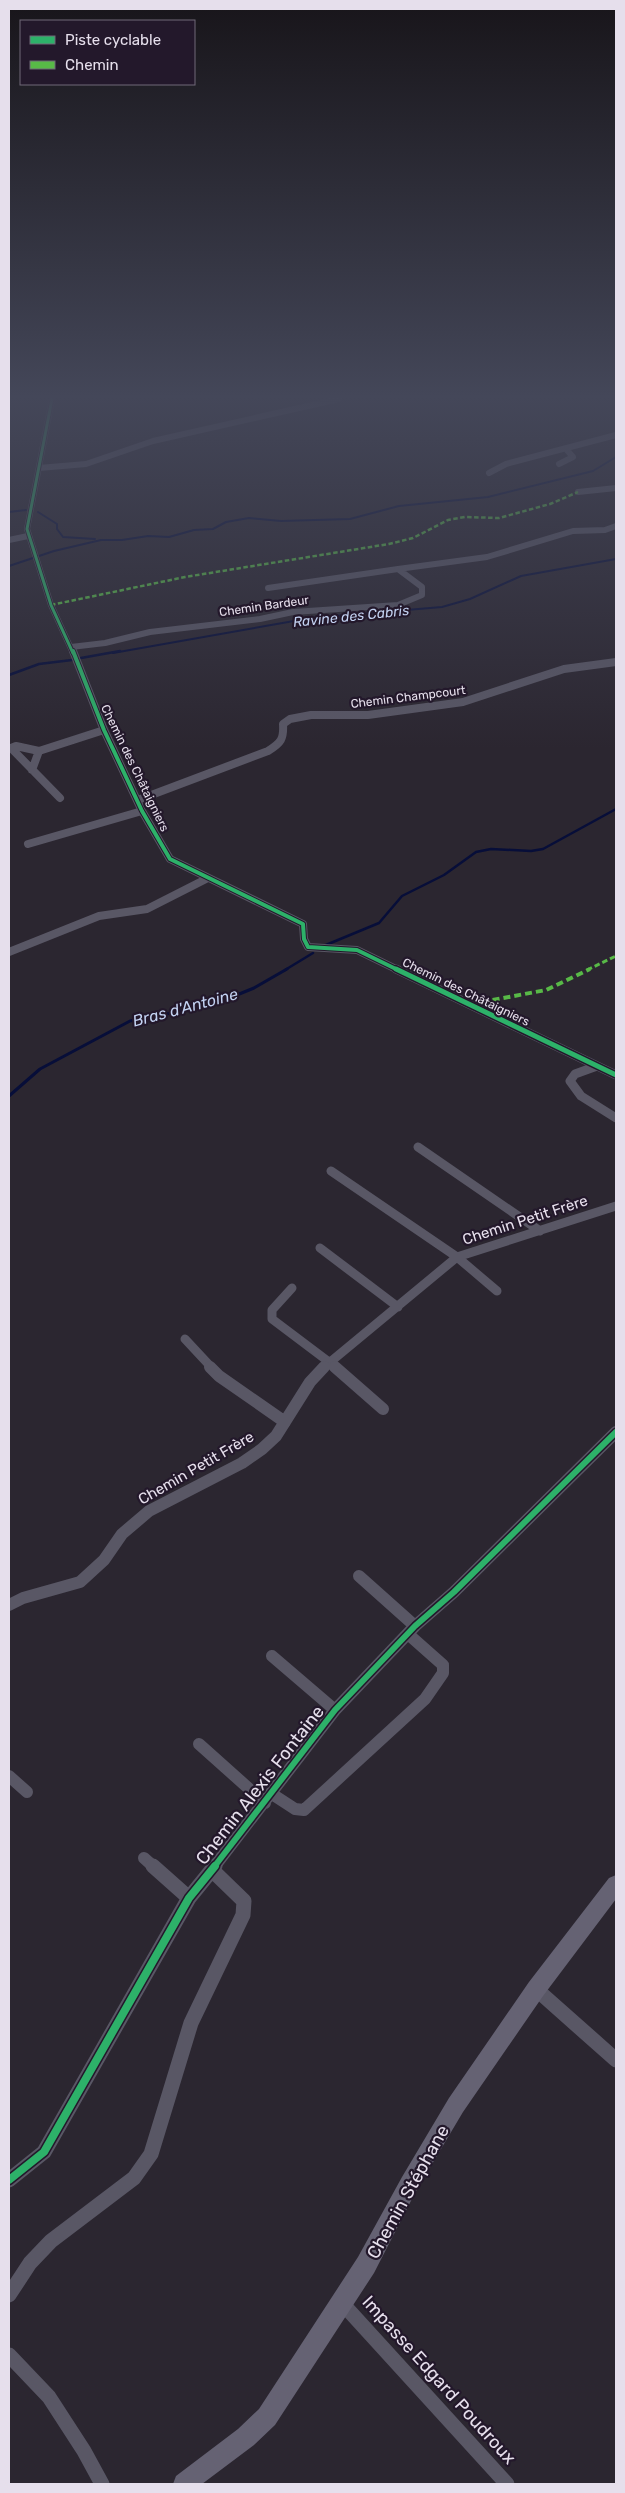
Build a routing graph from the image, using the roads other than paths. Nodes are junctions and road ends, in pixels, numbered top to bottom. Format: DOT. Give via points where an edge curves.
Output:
graph roads {
  1 [pos="30,515"];
  2 [pos="616,526"];
  3 [pos="28,536"];
  4 [pos="9,540"];
  5 [pos="398,569"];
  6 [pos="268,588"];
  7 [pos="71,647"];
  8 [pos="616,662"];
  9 [pos="104,730"];
  10 [pos="38,751"];
  11 [pos="32,770"];
  12 [pos="60,798"];
  13 [pos="138,800"];
  14 [pos="142,811"];
  15 [pos="28,844"];
  16 [pos="208,878"];
  17 [pos="9,952"];
  18 [pos="597,1066"];
  19 [pos="616,1075"];
  20 [pos="616,1118"];
  21 [pos="418,1147"];
  22 [pos="332,1171"];
  23 [pos="616,1206"];
  24 [pos="540,1231"];
  25 [pos="320,1248"];
  26 [pos="457,1257"];
  27 [pos="292,1288"];
  28 [pos="497,1291"];
  29 [pos="398,1307"];
  30 [pos="185,1339"];
  31 [pos="329,1361"];
  32 [pos="383,1409"];
  33 [pos="285,1422"];
  34 [pos="616,1432"];
  35 [pos="359,1576"];
  36 [pos="9,1605"];
  37 [pos="412,1630"];
  38 [pos="272,1656"];
  39 [pos="335,1710"];
  40 [pos="199,1744"];
  41 [pos="9,1776"];
  42 [pos="27,1792"];
  43 [pos="269,1799"];
  44 [pos="144,1858"];
  45 [pos="212,1870"];
  46 [pos="616,1884"];
  47 [pos="189,1898"];
  48 [pos="536,1989"];
  49 [pos="616,2060"];
  50 [pos="9,2180"];
  51 [pos="9,2295"];
  52 [pos="342,2303"];
  53 [pos="9,2355"];
  54 [pos="102,2484"];
  55 [pos="184,2484"];
  56 [pos="507,2484"];
  1 -- 3 [label="street, Chemin des Châtaigniers"];
  2 -- 5 [label="street, Chemin Bardeur" via="573,532 487,557"];
  3 -- 4 [label="street"];
  3 -- 7 [label="street, Chemin des Châtaigniers" via="51,605"];
  5 -- 6 [label="street, Chemin Bardeur"];
  5 -- 7 [label="street, Chemin Bardeur" via="422,587 422,595 398,605 293,612 150,632"];
  7 -- 9 [label="street, Chemin des Châtaigniers"];
  8 -- 13 [label="street, Chemin Champcourt" via="554,671 478,698 443,706 360,716 312,714 287,720 283,724 284,737 280,744 268,751"];
  9 -- 10 [label="street"];
  9 -- 13 [label="street, Chemin des Châtaigniers"];
  10 -- 11 [label="street"];
  10 -- 11 [label="street" via="16,746 11,748"];
  11 -- 12 [label="street"];
  13 -- 14 [label="street, Chemin des Châtaigniers"];
  14 -- 15 [label="street"];
  14 -- 16 [label="street, Chemin des Châtaigniers" via="170,859"];
  16 -- 17 [label="street" via="147,909 99,916"];
  16 -- 18 [label="street, Chemin des Châtaigniers" via="303,924 308,947 357,950"];
  18 -- 19 [label="street, Chemin des Châtaigniers"];
  18 -- 20 [label="street" via="574,1074 570,1081 581,1096"];
  21 -- 24 [label="street"];
  22 -- 26 [label="street"];
  23 -- 24 [label="street, Chemin Petit Frère"];
  24 -- 26 [label="street, Chemin Petit Frère"];
  25 -- 29 [label="street"];
  26 -- 28 [label="street"];
  26 -- 29 [label="street, Chemin Petit Frère"];
  27 -- 31 [label="street" via="272,1310 272,1319"];
  29 -- 31 [label="street, Chemin Petit Frère"];
  30 -- 33 [label="street" via="219,1376"];
  31 -- 32 [label="street"];
  31 -- 33 [label="street, Chemin Petit Frère" via="310,1382"];
  33 -- 36 [label="street, Chemin Petit Frère" via="276,1436 242,1463 134,1522 104,1560 80,1582"];
  34 -- 37 [label="street, Chemin Alexis Fontaine"];
  35 -- 37 [label="street"];
  37 -- 39 [label="street, Chemin Alexis Fontaine"];
  37 -- 43 [label="street" via="443,1665 443,1673 425,1699 304,1810"];
  38 -- 39 [label="street, Chemin Alexis Fontaine"];
  39 -- 43 [label="street, Chemin Alexis Fontaine"];
  40 -- 43 [label="street, Chemin Alexis Fontaine"];
  41 -- 42 [label="street"];
  43 -- 45 [label="street, Chemin Alexis Fontaine"];
  44 -- 47 [label="street"];
  45 -- 47 [label="street, Chemin Alexis Fontaine"];
  45 -- 51 [label="street, Chemin Alexis Fontaine" via="244,1901 244,1916 191,2023 151,2154 134,2178 50,2241 30,2263"];
  46 -- 48 [label="main road, Chemin Stéphane"];
  47 -- 50 [label="street, Chemin Alexis Fontaine" via="44,2152"];
  48 -- 49 [label="street"];
  48 -- 52 [label="main road, Chemin Stéphane" via="456,2106"];
  52 -- 55 [label="main road, Chemin Stéphane" via="267,2417"];
  52 -- 56 [label="street, Impasse Edgard Poudroux"];
  53 -- 54 [label="street" via="49,2397"];
}
